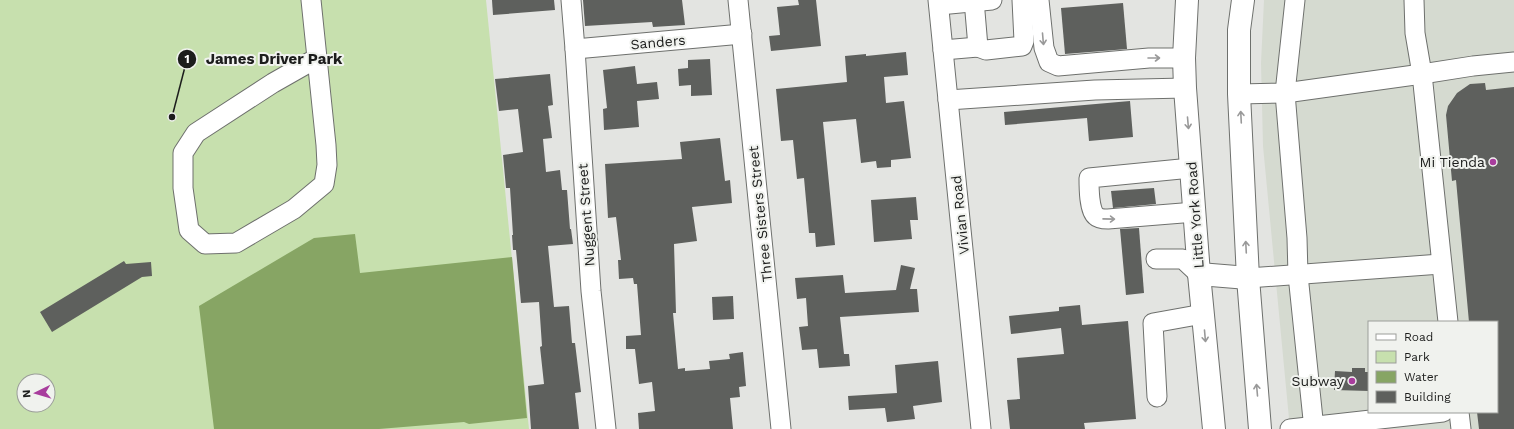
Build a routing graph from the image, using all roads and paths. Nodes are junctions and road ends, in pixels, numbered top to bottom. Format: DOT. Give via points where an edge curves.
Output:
graph roads {
  1 [pos="311,0"];
  2 [pos="571,0"];
  3 [pos="738,0"];
  4 [pos="980,0"];
  5 [pos="1022,0"];
  6 [pos="1039,0"];
  7 [pos="1187,0"];
  8 [pos="1243,0"];
  9 [pos="1295,0"];
  10 [pos="1414,0"];
  11 [pos="939,2"];
  12 [pos="742,34"];
  13 [pos="978,47"];
  14 [pos="575,49"];
  15 [pos="943,50"];
  16 [pos="317,58"];
  17 [pos="1184,58"];
  18 [pos="1514,62"];
  19 [pos="1422,74"];
  20 [pos="1185,88"];
  21 [pos="1285,92"];
  22 [pos="1240,94"];
  23 [pos="948,100"];
  24 [pos="1191,168"];
  25 [pos="1195,212"];
  26 [pos="1156,259"];
  27 [pos="1441,264"];
  28 [pos="1199,274"];
  29 [pos="1298,275"];
  30 [pos="1248,278"];
  31 [pos="1203,314"];
  32 [pos="1448,321"];
  33 [pos="1157,396"];
  34 [pos="1435,413"];
  35 [pos="1459,413"];
  36 [pos="1314,428"];
  37 [pos="606,429"];
  38 [pos="781,429"];
  39 [pos="981,429"];
  40 [pos="1214,429"];
  41 [pos="1260,429"];
  42 [pos="1290,429"];
  43 [pos="1461,429"];
  1 -- 16 [label="street"];
  2 -- 14 [label="street, Nuggent Street"];
  3 -- 12 [label="street, Three Sisters Street"];
  4 -- 11 [label="street"];
  4 -- 13 [label="street"];
  5 -- 13 [label="street" via="1022,46 986,50"];
  6 -- 17 [label="street, one-way" via="1044,48 1049,62 1058,66 1149,58"];
  7 -- 17 [label="main road, Little York Road"];
  8 -- 22 [label="main road" via="1240,30"];
  9 -- 21 [label="street"];
  10 -- 19 [label="street" via="1415,33"];
  11 -- 15 [label="street, Vivian Road"];
  12 -- 14 [label="street, Sanders"];
  12 -- 38 [label="street, Three Sisters Street"];
  13 -- 15 [label="street"];
  14 -- 37 [label="street, Nuggent Street" via="592,291"];
  15 -- 23 [label="street, Vivian Road"];
  16 -- 16 [label="street" via="328,165 324,184 294,209 236,243 205,244 189,230 183,188 183,153 196,133"];
  17 -- 20 [label="main road, Little York Road"];
  18 -- 19 [label="street"];
  19 -- 21 [label="street"];
  19 -- 27 [label="street"];
  20 -- 23 [label="street" via="1094,90"];
  20 -- 24 [label="main road, Little York Road, one-way"];
  21 -- 22 [label="street"];
  21 -- 29 [label="street"];
  30 -- 22 [label="main road, one-way"];
  23 -- 39 [label="street, Vivian Road"];
  24 -- 25 [label="main road, Little York Road"];
  24 -- 25 [label="street, one-way" via="1088,178 1092,211 1100,218"];
  25 -- 28 [label="main road, Little York Road"];
  26 -- 28 [label="street" via="1183,259"];
  27 -- 29 [label="street"];
  27 -- 32 [label="street"];
  28 -- 30 [label="main road"];
  28 -- 31 [label="main road, Little York Road"];
  29 -- 30 [label="street"];
  29 -- 36 [label="street"];
  41 -- 30 [label="main road, one-way"];
  31 -- 33 [label="street" via="1153,323"];
  31 -- 40 [label="main road, Little York Road, one-way"];
  34 -- 36 [label="street"];
  35 -- 43 [label="street"];
  36 -- 42 [label="street"];
}
